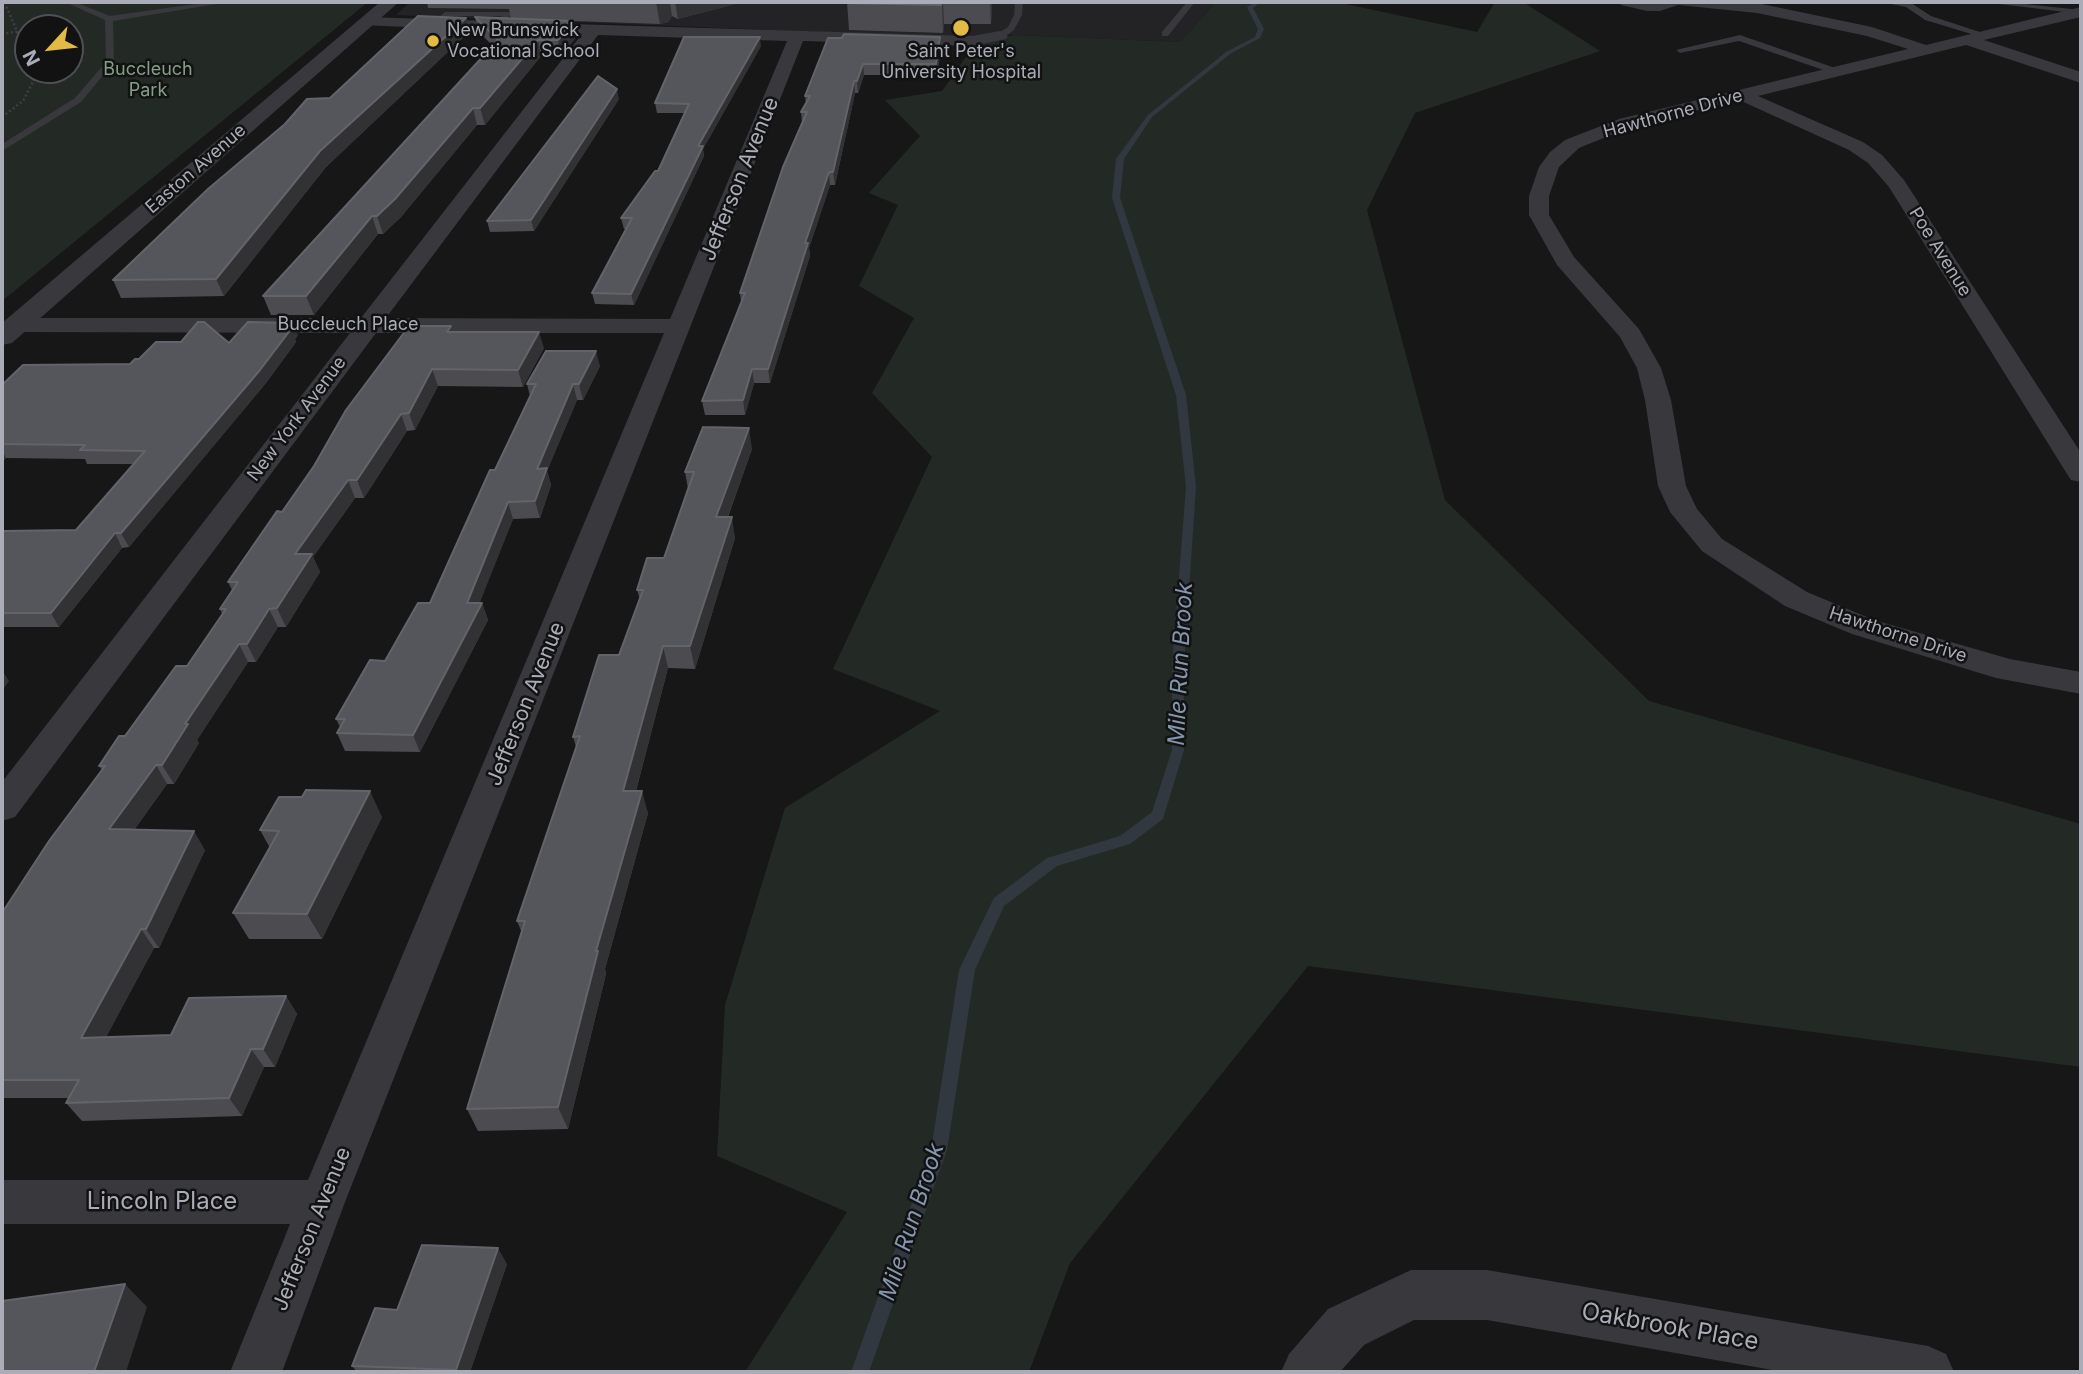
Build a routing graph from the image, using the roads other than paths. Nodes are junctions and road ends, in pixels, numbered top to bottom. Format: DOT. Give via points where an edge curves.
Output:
graph roads {
  1 [pos="69,2"];
  2 [pos="225,2"];
  3 [pos="390,2"];
  4 [pos="1019,2"];
  5 [pos="1191,2"];
  6 [pos="1626,2"];
  7 [pos="1674,2"];
  8 [pos="1684,2"];
  9 [pos="1885,2"];
  10 [pos="1992,2"];
  11 [pos="2081,12"];
  12 [pos="109,19"];
  13 [pos="367,22"];
  14 [pos="593,30"];
  15 [pos="1165,34"];
  16 [pos="1000,36"];
  17 [pos="797,37"];
  18 [pos="1979,39"];
  19 [pos="1680,50"];
  20 [pos="1929,51"];
  21 [pos="1838,72"];
  22 [pos="2081,78"];
  23 [pos="1742,95"];
  24 [pos="2,148"];
  25 [pos="368,325"];
  26 [pos="680,326"];
  27 [pos="8,331"];
  28 [pos="2081,474"];
  29 [pos="2081,683"];
  30 [pos="2,808"];
  31 [pos="2,1202"];
  32 [pos="322,1202"];
  33 [pos="256,1372"];
  34 [pos="1307,1372"];
  35 [pos="1928,1372"];
  1 -- 12 [label="lane"];
  2 -- 12 [label="lane"];
  3 -- 13 [label="street, Easton Avenue"];
  4 -- 16 [label="lane" via="1011,28"];
  5 -- 15 [label="lane"];
  6 -- 7 [label="street" via="1647,6"];
  8 -- 20 [label="street" via="1817,19"];
  9 -- 18 [label="lane" via="1909,5"];
  10 -- 11 [label="lane"];
  11 -- 18 [label="street, Hawthorne Drive"];
  12 -- 24 [label="lane" via="110,61 78,100"];
  13 -- 14 [label="street"];
  13 -- 27 [label="street, Easton Avenue"];
  14 -- 17 [label="street"];
  14 -- 25 [label="street, New York Avenue"];
  16 -- 17 [label="street" via="972,41"];
  17 -- 26 [label="street, Jefferson Avenue"];
  18 -- 20 [label="street, Hawthorne Drive"];
  18 -- 22 [label="street"];
  19 -- 21 [label="lane" via="1740,37"];
  20 -- 21 [label="street, Hawthorne Drive"];
  21 -- 23 [label="street, Hawthorne Drive"];
  23 -- 28 [label="street, Poe Avenue" via="1875,159 1897,184"];
  23 -- 29 [label="street, Hawthorne Drive" via="1625,123 1572,144 1549,167 1539,196 1539,215 1565,260 1631,334 1649,368 1672,486 1684,512 1712,544 1796,599 1863,627 2008,670"];
  25 -- 26 [label="street, Buccleuch Place"];
  25 -- 27 [label="street, Buccleuch Place"];
  25 -- 30 [label="street, New York Avenue"];
  26 -- 32 [label="street, Jefferson Avenue"];
  31 -- 32 [label="street, Lincoln Place"];
  32 -- 33 [label="street, Jefferson Avenue"];
  34 -- 35 [label="street, Oakbrook Place" via="1346,1327 1411,1295 1487,1295"];
}
